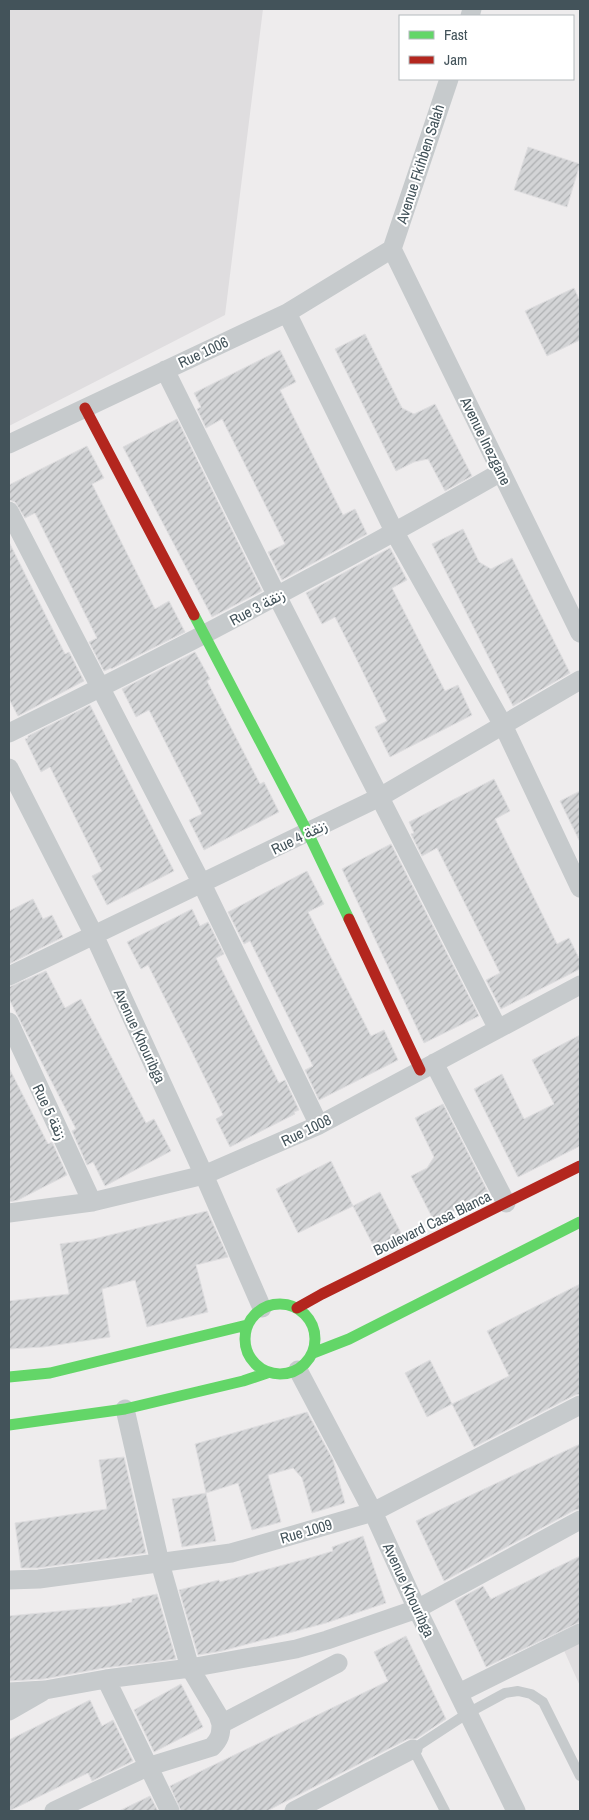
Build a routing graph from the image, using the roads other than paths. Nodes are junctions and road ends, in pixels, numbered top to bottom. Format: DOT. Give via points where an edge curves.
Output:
graph roads {
  1 [pos="449,80"];
  2 [pos="392,249"];
  3 [pos="287,313"];
  4 [pos="165,370"];
  5 [pos="85,408"];
  6 [pos="9,444"];
  7 [pos="502,472"];
  8 [pos="9,511"];
  9 [pos="395,533"];
  10 [pos="277,596"];
  11 [pos="580,632"];
  12 [pos="204,636"];
  13 [pos="580,680"];
  14 [pos="100,688"];
  15 [pos="503,725"];
  16 [pos="9,733"];
  17 [pos="9,768"];
  18 [pos="380,797"];
  19 [pos="308,833"];
  20 [pos="202,882"];
  21 [pos="580,888"];
  22 [pos="94,935"];
  23 [pos="9,976"];
  24 [pos="580,985"];
  25 [pos="9,1022"];
  26 [pos="498,1029"];
  27 [pos="427,1067"];
  28 [pos="318,1125"];
  29 [pos="580,1166"];
  30 [pos="204,1175"];
  31 [pos="92,1202"];
  32 [pos="506,1203"];
  33 [pos="9,1213"];
  34 [pos="580,1222"];
  35 [pos="262,1308"];
  36 [pos="297,1308"];
  37 [pos="247,1325"];
  38 [pos="313,1353"];
  39 [pos="298,1370"];
  40 [pos="268,1373"];
  41 [pos="9,1377"];
  42 [pos="580,1405"];
  43 [pos="125,1409"];
  44 [pos="9,1425"];
  45 [pos="373,1512"];
  46 [pos="580,1520"];
  47 [pos="160,1563"];
  48 [pos="9,1580"];
  49 [pos="417,1609"];
  50 [pos="580,1633"];
  51 [pos="338,1663"];
  52 [pos="190,1668"];
  53 [pos="106,1679"];
  54 [pos="45,1690"];
  55 [pos="9,1692"];
  56 [pos="459,1693"];
  57 [pos="9,1711"];
  58 [pos="468,1714"];
  59 [pos="221,1724"];
  60 [pos="413,1749"];
  61 [pos="147,1767"];
  62 [pos="580,1776"];
  63 [pos="54,1811"];
  64 [pos="170,1811"];
  65 [pos="294,1811"];
  66 [pos="445,1811"];
  67 [pos="516,1811"];
  1 -- 2 [label="street, Avenue Fkihben Salah"];
  2 -- 3 [label="street, Rue 1006"];
  2 -- 7 [label="street, Avenue Inezgane"];
  3 -- 4 [label="street, Rue 1006"];
  3 -- 9 [label="street"];
  4 -- 5 [label="street, Rue 1006"];
  4 -- 10 [label="street"];
  5 -- 6 [label="street, Rue 1006"];
  5 -- 12 [label="main road"];
  7 -- 9 [label="street, Rue 3 زنقة"];
  7 -- 11 [label="street, Avenue Inezgane"];
  8 -- 14 [label="street"];
  9 -- 10 [label="street, Rue 3 زنقة"];
  9 -- 15 [label="street"];
  10 -- 12 [label="street, Rue 3 زنقة"];
  10 -- 18 [label="street"];
  12 -- 14 [label="street, Rue 3 زنقة"];
  12 -- 19 [label="main road"];
  13 -- 15 [label="street, Rue 4 زنقة"];
  14 -- 16 [label="street, Rue 3 زنقة"];
  14 -- 20 [label="street"];
  15 -- 18 [label="street, Rue 4 زنقة"];
  15 -- 21 [label="street"];
  17 -- 22 [label="street, Avenue Khouribga"];
  18 -- 19 [label="street, Rue 4 زنقة"];
  18 -- 26 [label="street"];
  19 -- 20 [label="street, Rue 4 زنقة"];
  19 -- 27 [label="main road"];
  20 -- 22 [label="street, Rue 4 زنقة"];
  20 -- 28 [label="street"];
  22 -- 23 [label="street, Rue 4 زنقة"];
  22 -- 30 [label="street, Avenue Khouribga"];
  24 -- 26 [label="street, Rue 1008"];
  25 -- 31 [label="street, Rue 5 زنقة"];
  26 -- 27 [label="street, Rue 1008"];
  27 -- 28 [label="street, Rue 1008"];
  27 -- 32 [label="street"];
  28 -- 30 [label="street, Rue 1008"];
  29 -- 32 [label="main road, Boulevard Casa Blanca"];
  30 -- 31 [label="street, Rue 1008"];
  30 -- 35 [label="street, Avenue Khouribga"];
  31 -- 33 [label="street, Rue 1008"];
  32 -- 36 [label="main road, Boulevard Casa Blanca"];
  34 -- 38 [label="main road" via="349,1339"];
  35 -- 36 [label="main road" via="286,1304"];
  35 -- 37 [label="main road"];
  36 -- 38 [label="main road" via="313,1327 316,1340"];
  37 -- 40 [label="main road" via="244,1336 248,1353 258,1367"];
  37 -- 41 [label="main road" via="50,1373"];
  38 -- 39 [label="main road"];
  39 -- 40 [label="main road" via="278,1375"];
  39 -- 45 [label="street, Avenue Khouribga"];
  40 -- 43 [label="main road"];
  42 -- 45 [label="street, Rue 1009"];
  43 -- 44 [label="main road"];
  43 -- 47 [label="street"];
  45 -- 47 [label="street, Rue 1009" via="231,1554"];
  45 -- 49 [label="street, Avenue Khouribga"];
  46 -- 49 [label="street"];
  47 -- 48 [label="street, Rue 1009"];
  47 -- 52 [label="street"];
  49 -- 52 [label="street" via="296,1649"];
  49 -- 56 [label="street, Avenue Khouribga"];
  50 -- 56 [label="street"];
  51 -- 59 [label="street"];
  52 -- 53 [label="street"];
  52 -- 59 [label="street"];
  53 -- 54 [label="street"];
  53 -- 61 [label="street"];
  54 -- 55 [label="street"];
  54 -- 57 [label="street"];
  56 -- 58 [label="street, Avenue Khouribga"];
  58 -- 60 [label="lane"];
  58 -- 62 [label="lane" via="505,1693 532,1694 543,1702"];
  58 -- 67 [label="street, Avenue Khouribga"];
  59 -- 61 [label="street" via="219,1740 212,1747"];
  60 -- 65 [label="street"];
  60 -- 66 [label="lane"];
  61 -- 63 [label="street"];
  61 -- 64 [label="street"];
}
